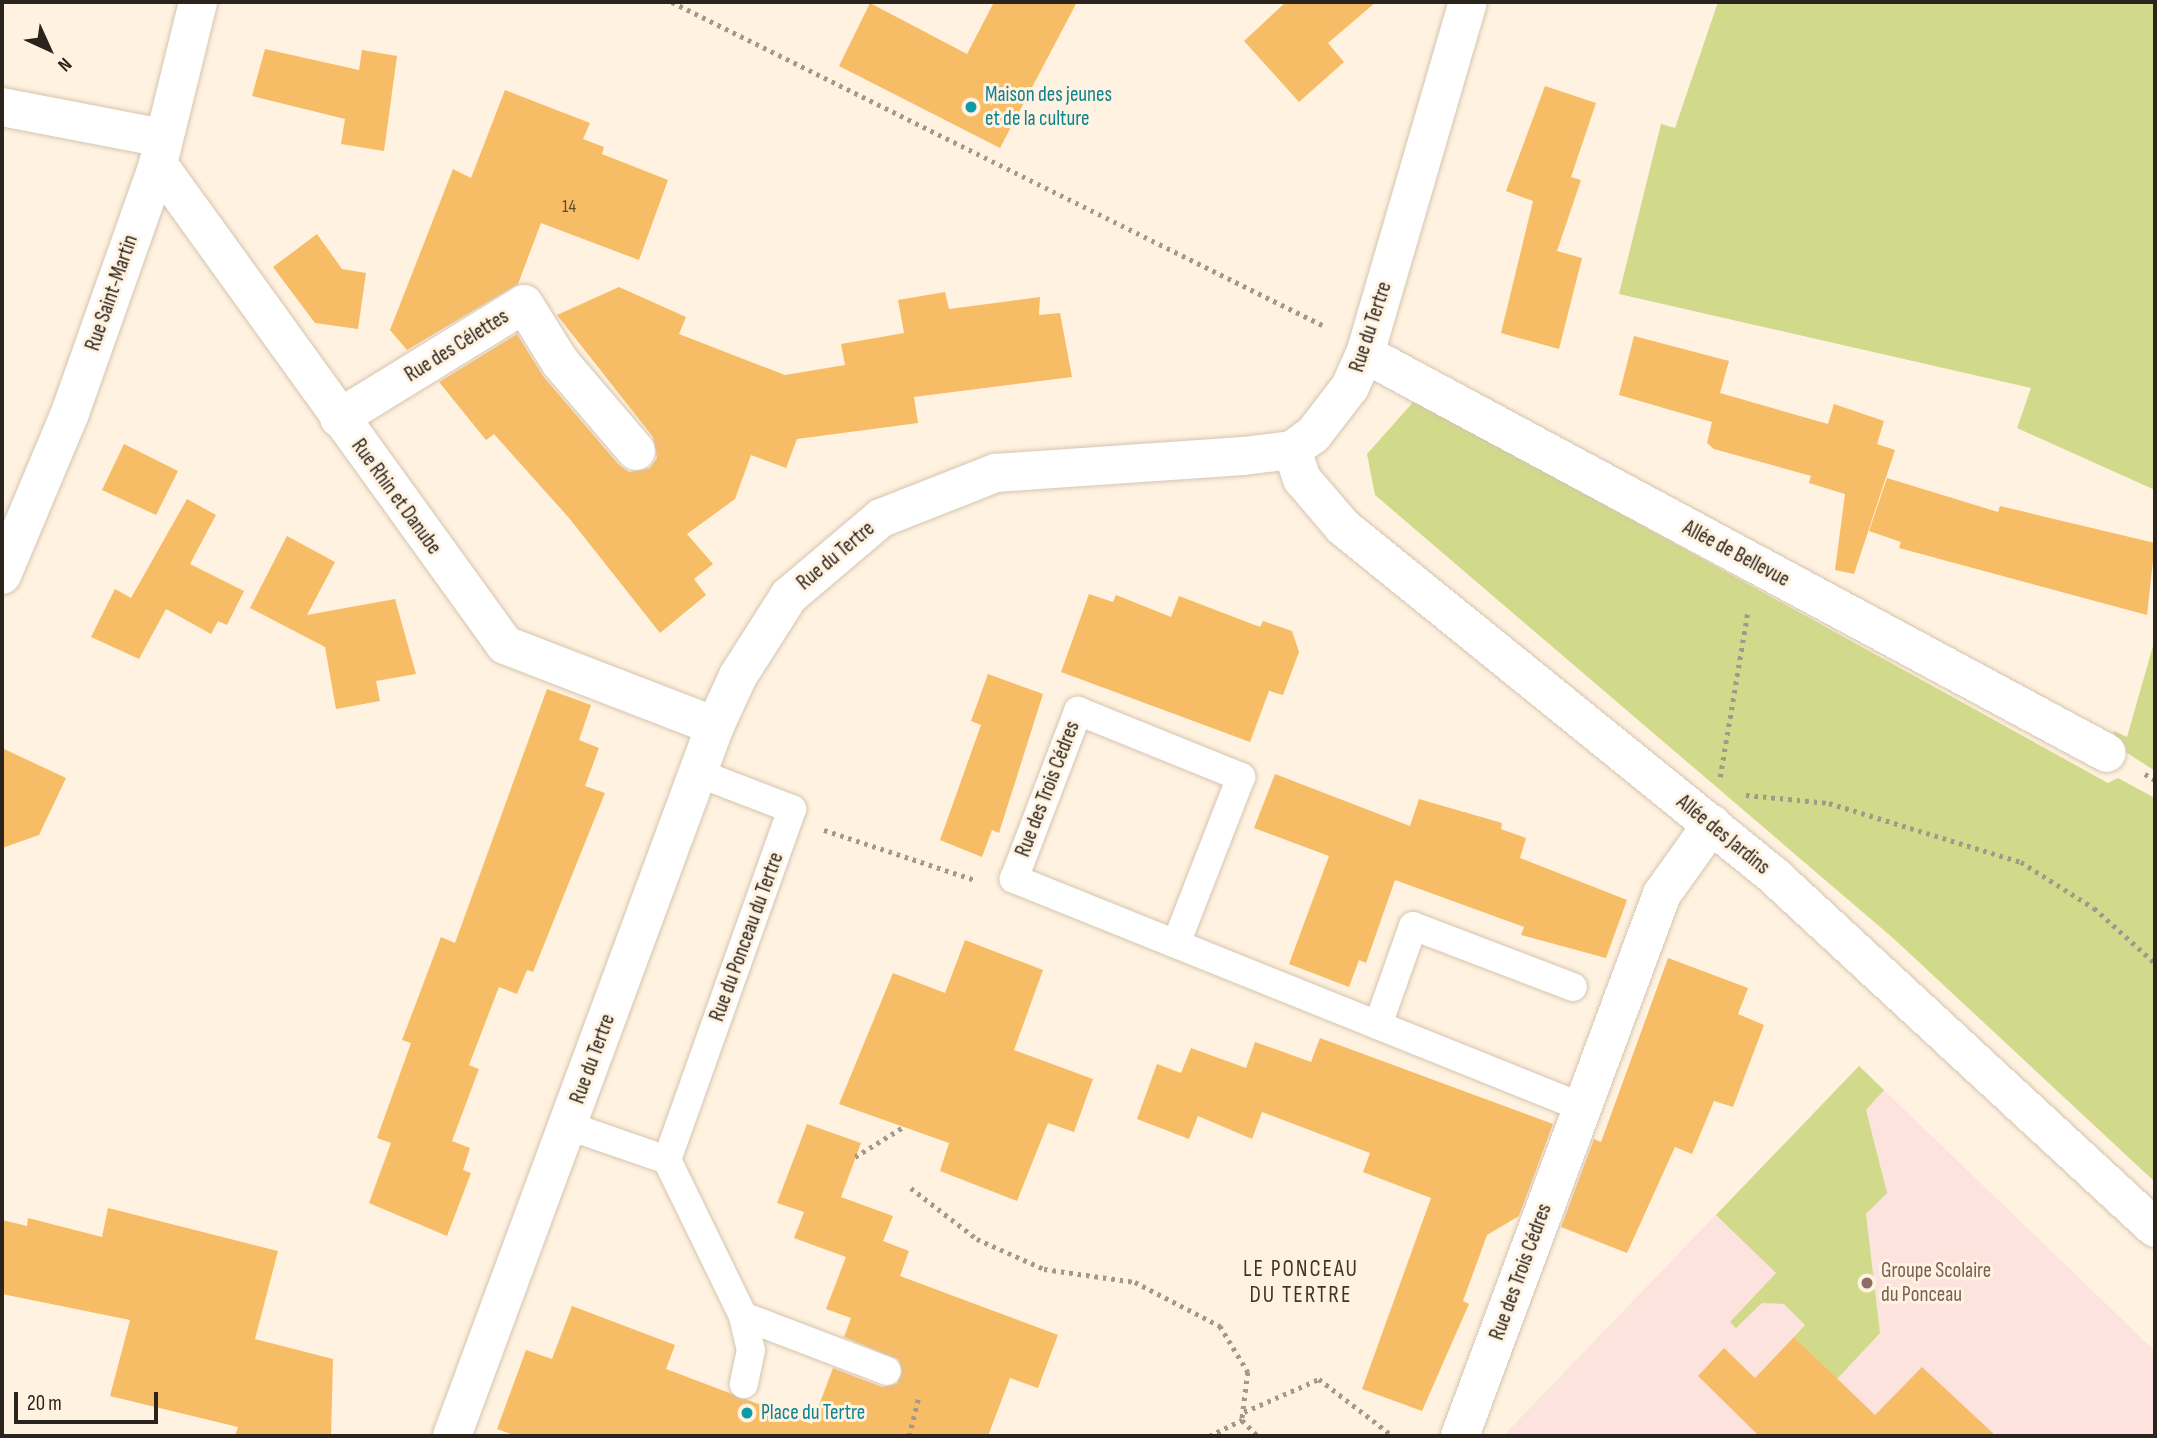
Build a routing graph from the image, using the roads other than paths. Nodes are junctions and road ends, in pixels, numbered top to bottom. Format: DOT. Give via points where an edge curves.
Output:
graph roads {
  1 [pos="198,2"];
  2 [pos="1468,2"];
  3 [pos="2,107"];
  4 [pos="160,151"];
  5 [pos="1365,354"];
  6 [pos="339,418"];
  7 [pos="1292,450"];
  8 [pos="636,451"];
  9 [pos="2,575"];
  10 [pos="715,726"];
  11 [pos="2107,753"];
  12 [pos="698,773"];
  13 [pos="1715,808"];
  14 [pos="1175,944"];
  15 [pos="1573,987"];
  16 [pos="1378,1025"];
  17 [pos="1583,1107"];
  18 [pos="569,1126"];
  19 [pos="667,1160"];
  20 [pos="2155,1228"];
  21 [pos="743,1316"];
  22 [pos="887,1371"];
  23 [pos="744,1384"];
  24 [pos="452,1436"];
  25 [pos="1460,1436"];
  1 -- 4 [label="street, Rue Saint-Martin"];
  2 -- 5 [label="street, Rue du Tertre"];
  3 -- 4 [label="street"];
  4 -- 6 [label="street, Rue Rhin et Danube"];
  4 -- 9 [label="street, Rue Saint-Martin" via="70,413"];
  5 -- 7 [label="street, Rue du Tertre" via="1328,420"];
  5 -- 11 [label="street, Allée de Bellevue"];
  6 -- 8 [label="street, Rue des Célettes" via="524,304 560,362"];
  6 -- 10 [label="street, Rue Rhin et Danube" via="505,645"];
  7 -- 10 [label="street, Rue du Tertre" via="995,473 881,517 789,596 737,676"];
  7 -- 13 [label="street, Allée des Jardins" via="1308,489 1343,527"];
  10 -- 12 [label="street, Rue du Tertre"];
  12 -- 18 [label="street, Rue du Tertre"];
  12 -- 19 [label="lane, Rue du Ponceau du Tertre" via="792,809"];
  13 -- 17 [label="street, Rue des Trois Cédres" via="1662,894"];
  13 -- 20 [label="street, Allée des Jardins"];
  14 -- 14 [label="lane, Rue des Trois Cédres" via="1241,777 1078,711 1014,879"];
  14 -- 16 [label="lane, Rue des Trois Cédres"];
  15 -- 16 [label="lane" via="1413,926"];
  16 -- 17 [label="lane, Rue des Trois Cédres"];
  17 -- 25 [label="street, Rue des Trois Cédres"];
  18 -- 19 [label="lane"];
  18 -- 24 [label="street, Rue du Tertre"];
  19 -- 21 [label="lane"];
  21 -- 22 [label="lane"];
  21 -- 23 [label="lane" via="751,1350"];
}
